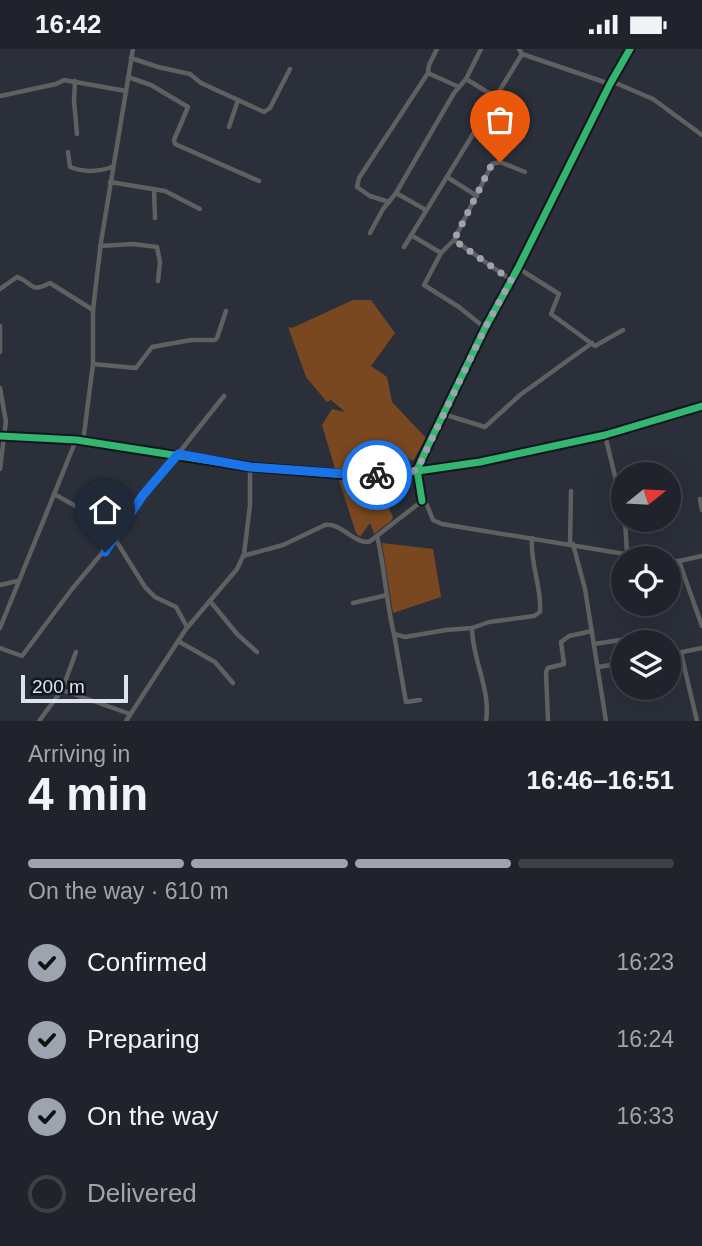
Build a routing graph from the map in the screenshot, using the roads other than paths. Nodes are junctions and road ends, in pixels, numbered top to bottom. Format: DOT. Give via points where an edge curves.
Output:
graph roads {
  1 [pos="133,49"];
  2 [pos="437,49"];
  3 [pos="481,49"];
  4 [pos="629,49"];
  5 [pos="521,52"];
  6 [pos="131,58"];
  7 [pos="290,69"];
  8 [pos="428,73"];
  9 [pos="128,77"];
  10 [pos="466,79"];
  11 [pos="75,81"];
  12 [pos="610,83"];
  13 [pos="459,87"];
  14 [pos="126,91"];
  15 [pos="497,94"];
  16 [pos="0,96"];
  17 [pos="238,100"];
  18 [pos="229,127"];
  19 [pos="77,134"];
  20 [pos="702,135"];
  21 [pos="68,152"];
  22 [pos="112,167"];
  23 [pos="525,172"];
  24 [pos="447,177"];
  25 [pos="110,181"];
  26 [pos="259,181"];
  27 [pos="154,190"];
  28 [pos="396,193"];
  29 [pos="477,196"];
  30 [pos="389,202"];
  31 [pos="200,209"];
  32 [pos="426,210"];
  33 [pos="155,218"];
  34 [pos="370,233"];
  35 [pos="411,235"];
  36 [pos="454,240"];
  37 [pos="100,246"];
  38 [pos="404,247"];
  39 [pos="441,253"];
  40 [pos="518,268"];
  41 [pos="511,280"];
  42 [pos="158,281"];
  43 [pos="0,289"];
  44 [pos="93,310"];
  45 [pos="226,311"];
  46 [pos="0,326"];
  47 [pos="485,328"];
  48 [pos="623,330"];
  49 [pos="592,344"];
  50 [pos="0,352"];
  51 [pos="93,364"];
  52 [pos="0,388"];
  53 [pos="224,396"];
  54 [pos="702,406"];
  55 [pos="443,414"];
  56 [pos="605,435"];
  57 [pos="3,436"];
  58 [pos="77,440"];
  59 [pos="83,442"];
  60 [pos="178,454"];
  61 [pos="612,462"];
  62 [pos="250,467"];
  63 [pos="0,469"];
  64 [pos="417,470"];
  65 [pos="570,491"];
  66 [pos="98,493"];
  67 [pos="54,494"];
  68 [pos="700,499"];
  69 [pos="422,501"];
  70 [pos="702,510"];
  71 [pos="89,513"];
  72 [pos="122,523"];
  73 [pos="377,535"];
  74 [pos="115,538"];
  75 [pos="532,538"];
  76 [pos="572,544"];
  77 [pos="611,550"];
  78 [pos="243,556"];
  79 [pos="702,556"];
  80 [pos="681,561"];
  81 [pos="681,567"];
  82 [pos="18,580"];
  83 [pos="0,585"];
  84 [pos="387,595"];
  85 [pos="210,601"];
  86 [pos="353,603"];
  87 [pos="187,627"];
  88 [pos="702,627"];
  89 [pos="0,628"];
  90 [pos="472,628"];
  91 [pos="592,631"];
  92 [pos="394,634"];
  93 [pos="178,641"];
  94 [pos="611,641"];
  95 [pos="594,644"];
  96 [pos="0,648"];
  97 [pos="702,648"];
  98 [pos="76,652"];
  99 [pos="257,652"];
  100 [pos="681,653"];
  101 [pos="611,665"];
  102 [pos="598,667"];
  103 [pos="233,683"];
  104 [pos="62,690"];
  105 [pos="420,700"];
  106 [pos="130,714"];
  107 [pos="39,721"];
  108 [pos="126,721"];
  109 [pos="486,721"];
  110 [pos="548,721"];
  111 [pos="606,721"];
  112 [pos="697,721"];
  1 -- 6 [label="street"];
  2 -- 8 [label="street"];
  3 -- 10 [label="street"];
  4 -- 12 [label="street"];
  5 -- 12 [label="street"];
  5 -- 15 [label="street"];
  6 -- 9 [label="street"];
  6 -- 17 [label="street" via="190,74"];
  7 -- 17 [label="street" via="268,111"];
  8 -- 13 [label="street"];
  8 -- 30 [label="street" via="359,178 357,187"];
  9 -- 14 [label="street"];
  9 -- 26 [label="street" via="188,107 175,144"];
  10 -- 13 [label="street"];
  10 -- 15 [label="street"];
  11 -- 14 [label="street"];
  11 -- 16 [label="street"];
  11 -- 19 [label="street"];
  12 -- 20 [label="street" via="653,99"];
  12 -- 40 [label="street"];
  13 -- 28 [label="street"];
  14 -- 22 [label="street"];
  15 -- 24 [label="street"];
  17 -- 18 [label="street"];
  21 -- 22 [label="street" via="73,169"];
  22 -- 25 [label="street"];
  23 -- 29 [label="street" via="492,164"];
  24 -- 29 [label="street"];
  24 -- 32 [label="street"];
  25 -- 27 [label="street"];
  25 -- 37 [label="street"];
  27 -- 31 [label="street"];
  27 -- 33 [label="street"];
  28 -- 30 [label="street"];
  28 -- 32 [label="street"];
  29 -- 36 [label="street"];
  30 -- 34 [label="street"];
  32 -- 35 [label="street"];
  35 -- 38 [label="street"];
  35 -- 39 [label="street"];
  36 -- 39 [label="street"];
  36 -- 41 [label="street"];
  37 -- 42 [label="street" via="157,247"];
  37 -- 44 [label="street"];
  39 -- 47 [label="street" via="424,285"];
  40 -- 41 [label="street"];
  40 -- 49 [label="street" via="559,293 551,314"];
  41 -- 47 [label="street"];
  43 -- 44 [label="street" via="16,277 31,287 50,283"];
  44 -- 51 [label="street"];
  45 -- 51 [label="street" via="215,340 152,347 136,368"];
  46 -- 50 [label="street"];
  47 -- 55 [label="street"];
  48 -- 49 [label="street" via="598,346"];
  49 -- 55 [label="street" via="520,395 485,427"];
  51 -- 59 [label="street"];
  52 -- 57 [label="street" via="6,422"];
  53 -- 60 [label="street"];
  54 -- 56 [label="street"];
  55 -- 64 [label="street"];
  56 -- 61 [label="street"];
  56 -- 64 [label="street" via="480,462"];
  57 -- 58 [label="street"];
  57 -- 63 [label="street"];
  58 -- 59 [label="street"];
  58 -- 67 [label="street"];
  59 -- 60 [label="street"];
  60 -- 62 [label="street"];
  60 -- 72 [label="street"];
  62 -- 64 [label="street" via="361,475"];
  62 -- 78 [label="street"];
  64 -- 69 [label="street"];
  65 -- 76 [label="street"];
  66 -- 71 [label="street"];
  67 -- 71 [label="street"];
  67 -- 82 [label="street"];
  68 -- 70 [label="street"];
  69 -- 73 [label="street"];
  69 -- 75 [label="street" via="433,520 442,524"];
  71 -- 72 [label="street"];
  72 -- 74 [label="street"];
  73 -- 78 [label="street" via="363,542 332,524 325,525 283,545"];
  73 -- 84 [label="street"];
  74 -- 87 [label="street" via="145,587 176,607"];
  74 -- 96 [label="street" via="22,656"];
  75 -- 76 [label="street"];
  75 -- 90 [label="street" via="540,612"];
  76 -- 77 [label="street"];
  76 -- 91 [label="street"];
  78 -- 85 [label="street"];
  79 -- 80 [label="street"];
  81 -- 88 [label="street"];
  82 -- 83 [label="street"];
  82 -- 89 [label="street"];
  84 -- 86 [label="street"];
  84 -- 92 [label="street"];
  85 -- 87 [label="street"];
  85 -- 99 [label="street"];
  87 -- 93 [label="street"];
  90 -- 92 [label="street" via="405,637"];
  90 -- 109 [label="street" via="485,688"];
  91 -- 95 [label="street"];
  91 -- 110 [label="street" via="561,642 564,664 546,672"];
  92 -- 105 [label="street" via="406,702"];
  93 -- 103 [label="street" via="215,662"];
  93 -- 106 [label="street"];
  94 -- 95 [label="street"];
  95 -- 102 [label="street"];
  97 -- 100 [label="street"];
  98 -- 104 [label="street"];
  100 -- 112 [label="street"];
  101 -- 102 [label="street"];
  102 -- 111 [label="street"];
  104 -- 106 [label="street"];
  104 -- 107 [label="street"];
  106 -- 108 [label="street"];
}
